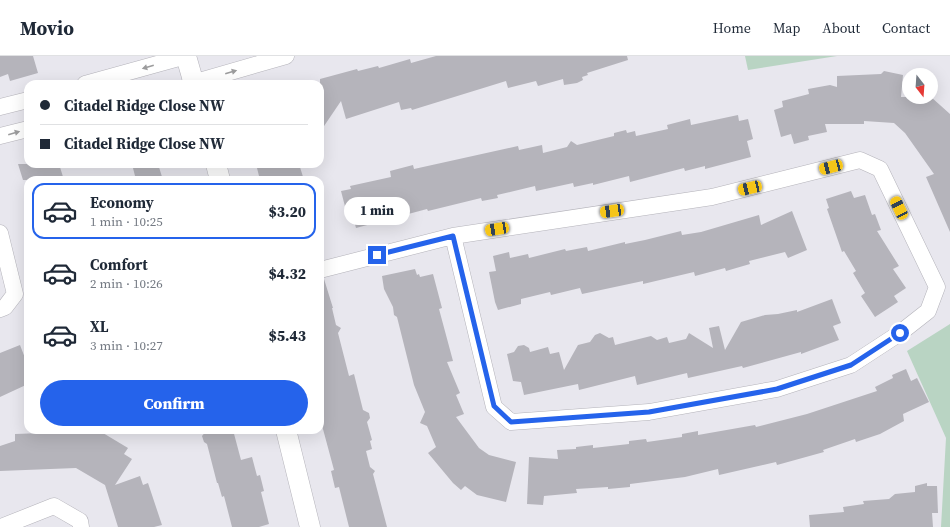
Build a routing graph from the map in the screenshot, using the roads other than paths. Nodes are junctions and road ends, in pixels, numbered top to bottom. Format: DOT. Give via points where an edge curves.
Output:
graph roads {
  1 [pos="186,56"];
  2 [pos="286,56"];
  3 [pos="99,80"];
  4 [pos="191,80"];
  5 [pos="205,80"];
  6 [pos="24,101"];
  7 [pos="0,108"];
  8 [pos="24,130"];
  9 [pos="0,136"];
  10 [pos="0,233"];
  11 [pos="453,236"];
  12 [pos="324,269"];
  13 [pos="0,309"];
  14 [pos="287,434"];
  15 [pos="0,527"];
  16 [pos="81,527"];
  17 [pos="310,527"];
  1 -- 3 [label="street, one-way"];
  1 -- 4 [label="street"];
  5 -- 2 [label="street, one-way"];
  6 -- 7 [label="street"];
  9 -- 8 [label="street, one-way"];
  10 -- 13 [label="street" via="15,294 5,307"];
  11 -- 11 [label="street" via="494,406 511,422 649,412 777,389 851,365 928,311 937,287 880,169 860,160 712,197"];
  11 -- 12 [label="street"];
  14 -- 17 [label="street"];
  15 -- 16 [label="street" via="54,506 80,521"];
}
